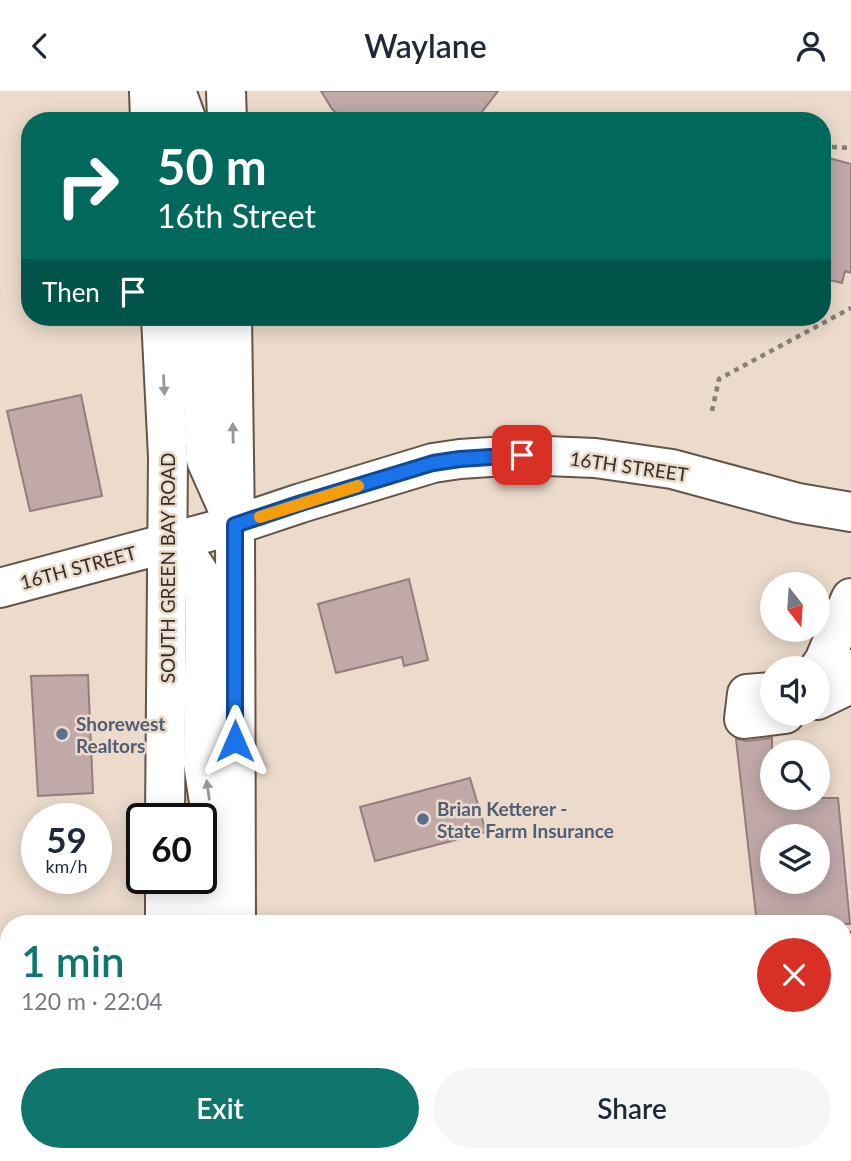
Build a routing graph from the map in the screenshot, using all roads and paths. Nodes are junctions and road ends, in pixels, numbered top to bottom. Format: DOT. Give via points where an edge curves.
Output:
graph roads {
  1 [pos="149,91"];
  2 [pos="176,91"];
  3 [pos="226,91"];
  4 [pos="150,112"];
  5 [pos="184,112"];
  6 [pos="227,112"];
  7 [pos="831,147"];
  8 [pos="851,148"];
  9 [pos="851,308"];
  10 [pos="831,320"];
  11 [pos="161,326"];
  12 [pos="199,326"];
  13 [pos="232,326"];
  14 [pos="820,326"];
  15 [pos="712,411"];
  16 [pos="851,512"];
  17 [pos="235,525"];
  18 [pos="167,543"];
  19 [pos="0,588"];
  20 [pos="848,616"];
  21 [pos="827,656"];
  22 [pos="851,669"];
  23 [pos="760,693"];
  24 [pos="830,694"];
  25 [pos="760,717"];
  26 [pos="165,803"];
  27 [pos="165,901"];
  28 [pos="236,913"];
  1 -- 4 [label="main road"];
  2 -- 5 [label="main road"];
  3 -- 6 [label="main road"];
  7 -- 8 [label="path"];
  9 -- 10 [label="path"];
  11 -- 18 [label="main road, SOUTH GREEN BAY ROAD, one-way"];
  12 -- 17 [label="main road" via="206,460"];
  17 -- 13 [label="main road, one-way"];
  14 -- 15 [label="path" via="719,379"];
  16 -- 17 [label="main road, 16TH STREET" via="798,503 672,469 595,458 522,455 433,463"];
  17 -- 18 [label="main road, 16TH STREET"];
  17 -- 28 [label="main road"];
  18 -- 19 [label="main road, 16TH STREET"];
  18 -- 26 [label="main road, SOUTH GREEN BAY ROAD"];
  28 -- 18 [label="main road, one-way" via="218,860 204,762 205,596 188,556"];
  20 -- 21 [label="main road"];
  22 -- 24 [label="main road" via="842,688"];
  23 -- 25 [label="main road" via="744,719"];
  27 -- 28 [label="main road"];
}
